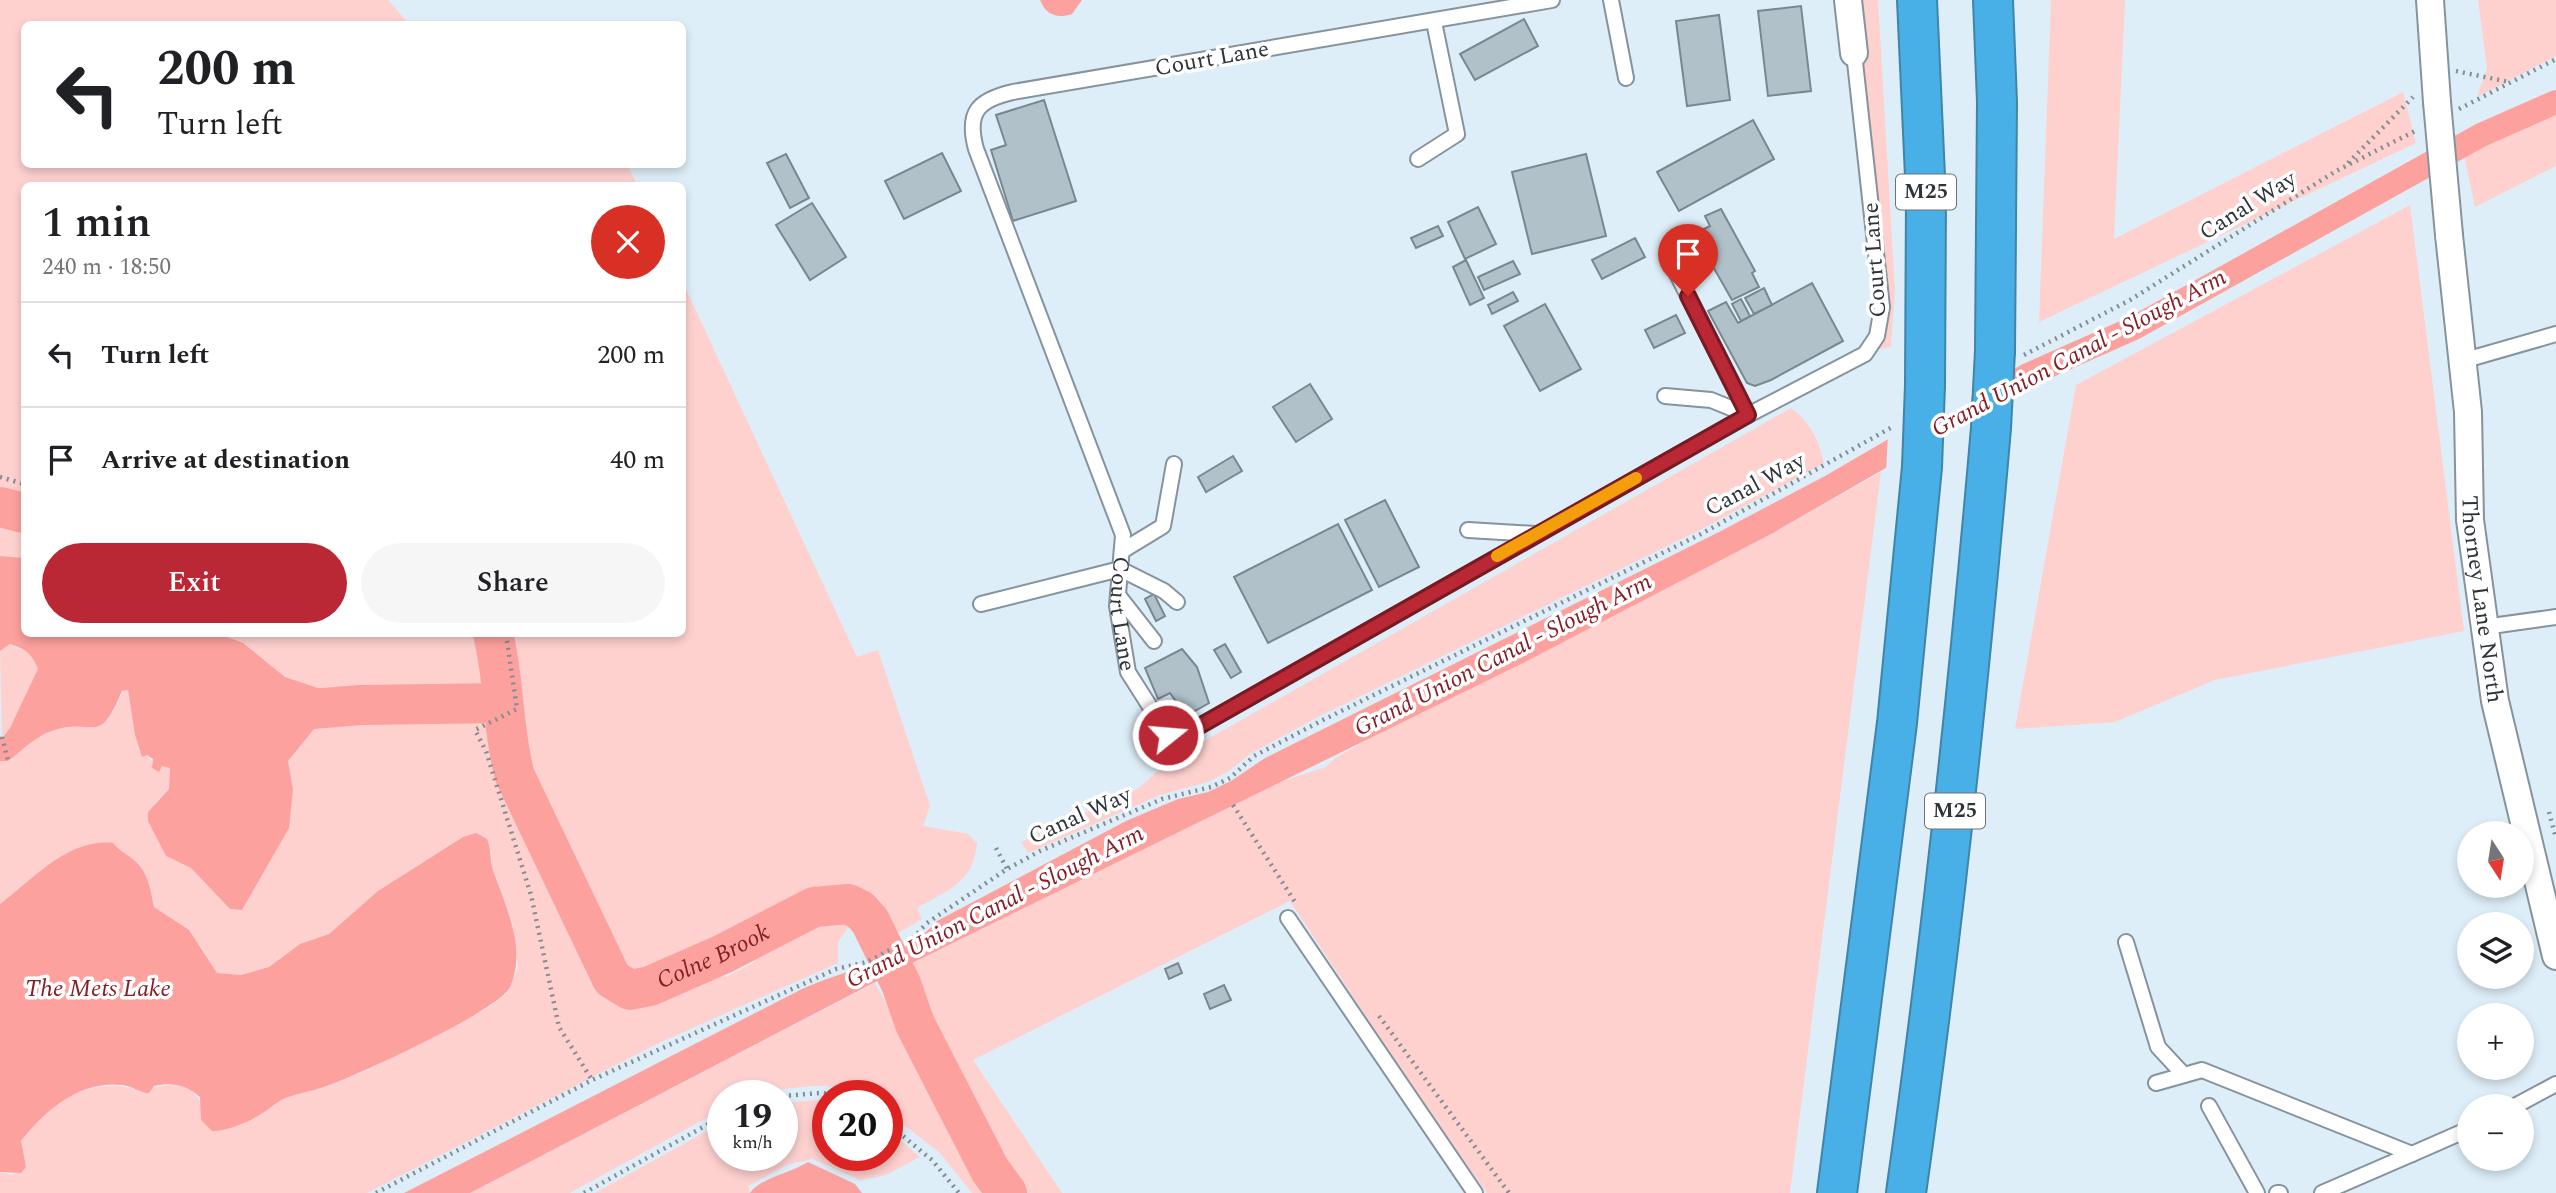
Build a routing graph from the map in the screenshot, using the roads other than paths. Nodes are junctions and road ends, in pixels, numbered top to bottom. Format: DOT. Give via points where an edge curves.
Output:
graph roads {
  1 [pos="1552,0"];
  2 [pos="1611,0"];
  3 [pos="1848,0"];
  4 [pos="1917,0"];
  5 [pos="1993,0"];
  6 [pos="2430,0"];
  7 [pos="1434,22"];
  8 [pos="1854,53"];
  9 [pos="1626,78"];
  10 [pos="1418,159"];
  11 [pos="1676,272"];
  12 [pos="2556,334"];
  13 [pos="2462,361"];
  14 [pos="1665,396"];
  15 [pos="1748,415"];
  16 [pos="1174,464"];
  17 [pos="1468,530"];
  18 [pos="1536,534"];
  19 [pos="1122,551"];
  20 [pos="1120,569"];
  21 [pos="1118,595"];
  22 [pos="1177,602"];
  23 [pos="982,604"];
  24 [pos="2556,617"];
  25 [pos="2484,628"];
  26 [pos="1153,641"];
  27 [pos="1178,737"];
  28 [pos="1158,751"];
  29 [pos="1288,918"];
  30 [pos="2126,942"];
  31 [pos="2556,956"];
  32 [pos="2184,1075"];
  33 [pos="2156,1083"];
  34 [pos="2556,1084"];
  35 [pos="2534,1096"];
  36 [pos="2209,1106"];
  37 [pos="2457,1134"];
  38 [pos="2412,1154"];
  39 [pos="1475,1193"];
  40 [pos="1836,1193"];
  41 [pos="1906,1193"];
  42 [pos="2257,1193"];
  43 [pos="2322,1193"];
  1 -- 7 [label="lane, Court Lane"];
  2 -- 9 [label="lane"];
  3 -- 8 [label="street, Court Lane"];
  4 -- 40 [label="highway, M25, bridge" via="1926,198 1922,467 1897,723"];
  5 -- 41 [label="highway, M25, bridge" via="2007,354 1991,428 1967,709 1937,976"];
  6 -- 13 [label="street, Thorney Lane North, bridge"];
  7 -- 10 [label="lane" via="1457,134"];
  7 -- 19 [label="lane, Court Lane" via="1013,92 986,101 974,115 976,149 1123,535"];
  8 -- 15 [label="lane, Court Lane" via="1882,307 1879,328 1865,354 1853,362"];
  11 -- 15 [label="lane"];
  12 -- 13 [label="lane"];
  13 -- 25 [label="street, Thorney Lane North" via="2470,520"];
  14 -- 15 [label="lane" via="1711,400"];
  15 -- 18 [label="lane, Court Lane"];
  16 -- 19 [label="lane" via="1163,526"];
  17 -- 18 [label="lane"];
  18 -- 27 [label="lane, Court Lane"];
  19 -- 20 [label="lane, Court Lane"];
  20 -- 21 [label="lane, Court Lane"];
  20 -- 22 [label="lane"];
  20 -- 23 [label="lane"];
  21 -- 26 [label="lane"];
  21 -- 27 [label="lane, Court Lane" via="1128,673 1163,731"];
  24 -- 25 [label="lane"];
  25 -- 31 [label="street, Thorney Lane North" via="2495,701"];
  27 -- 28 [label="lane"];
  29 -- 39 [label="lane"];
  30 -- 32 [label="lane" via="2158,1047"];
  32 -- 33 [label="lane"];
  32 -- 38 [label="lane" via="2202,1070"];
  34 -- 35 [label="lane"];
  36 -- 42 [label="lane"];
  37 -- 38 [label="lane"];
  38 -- 43 [label="lane"];
}
